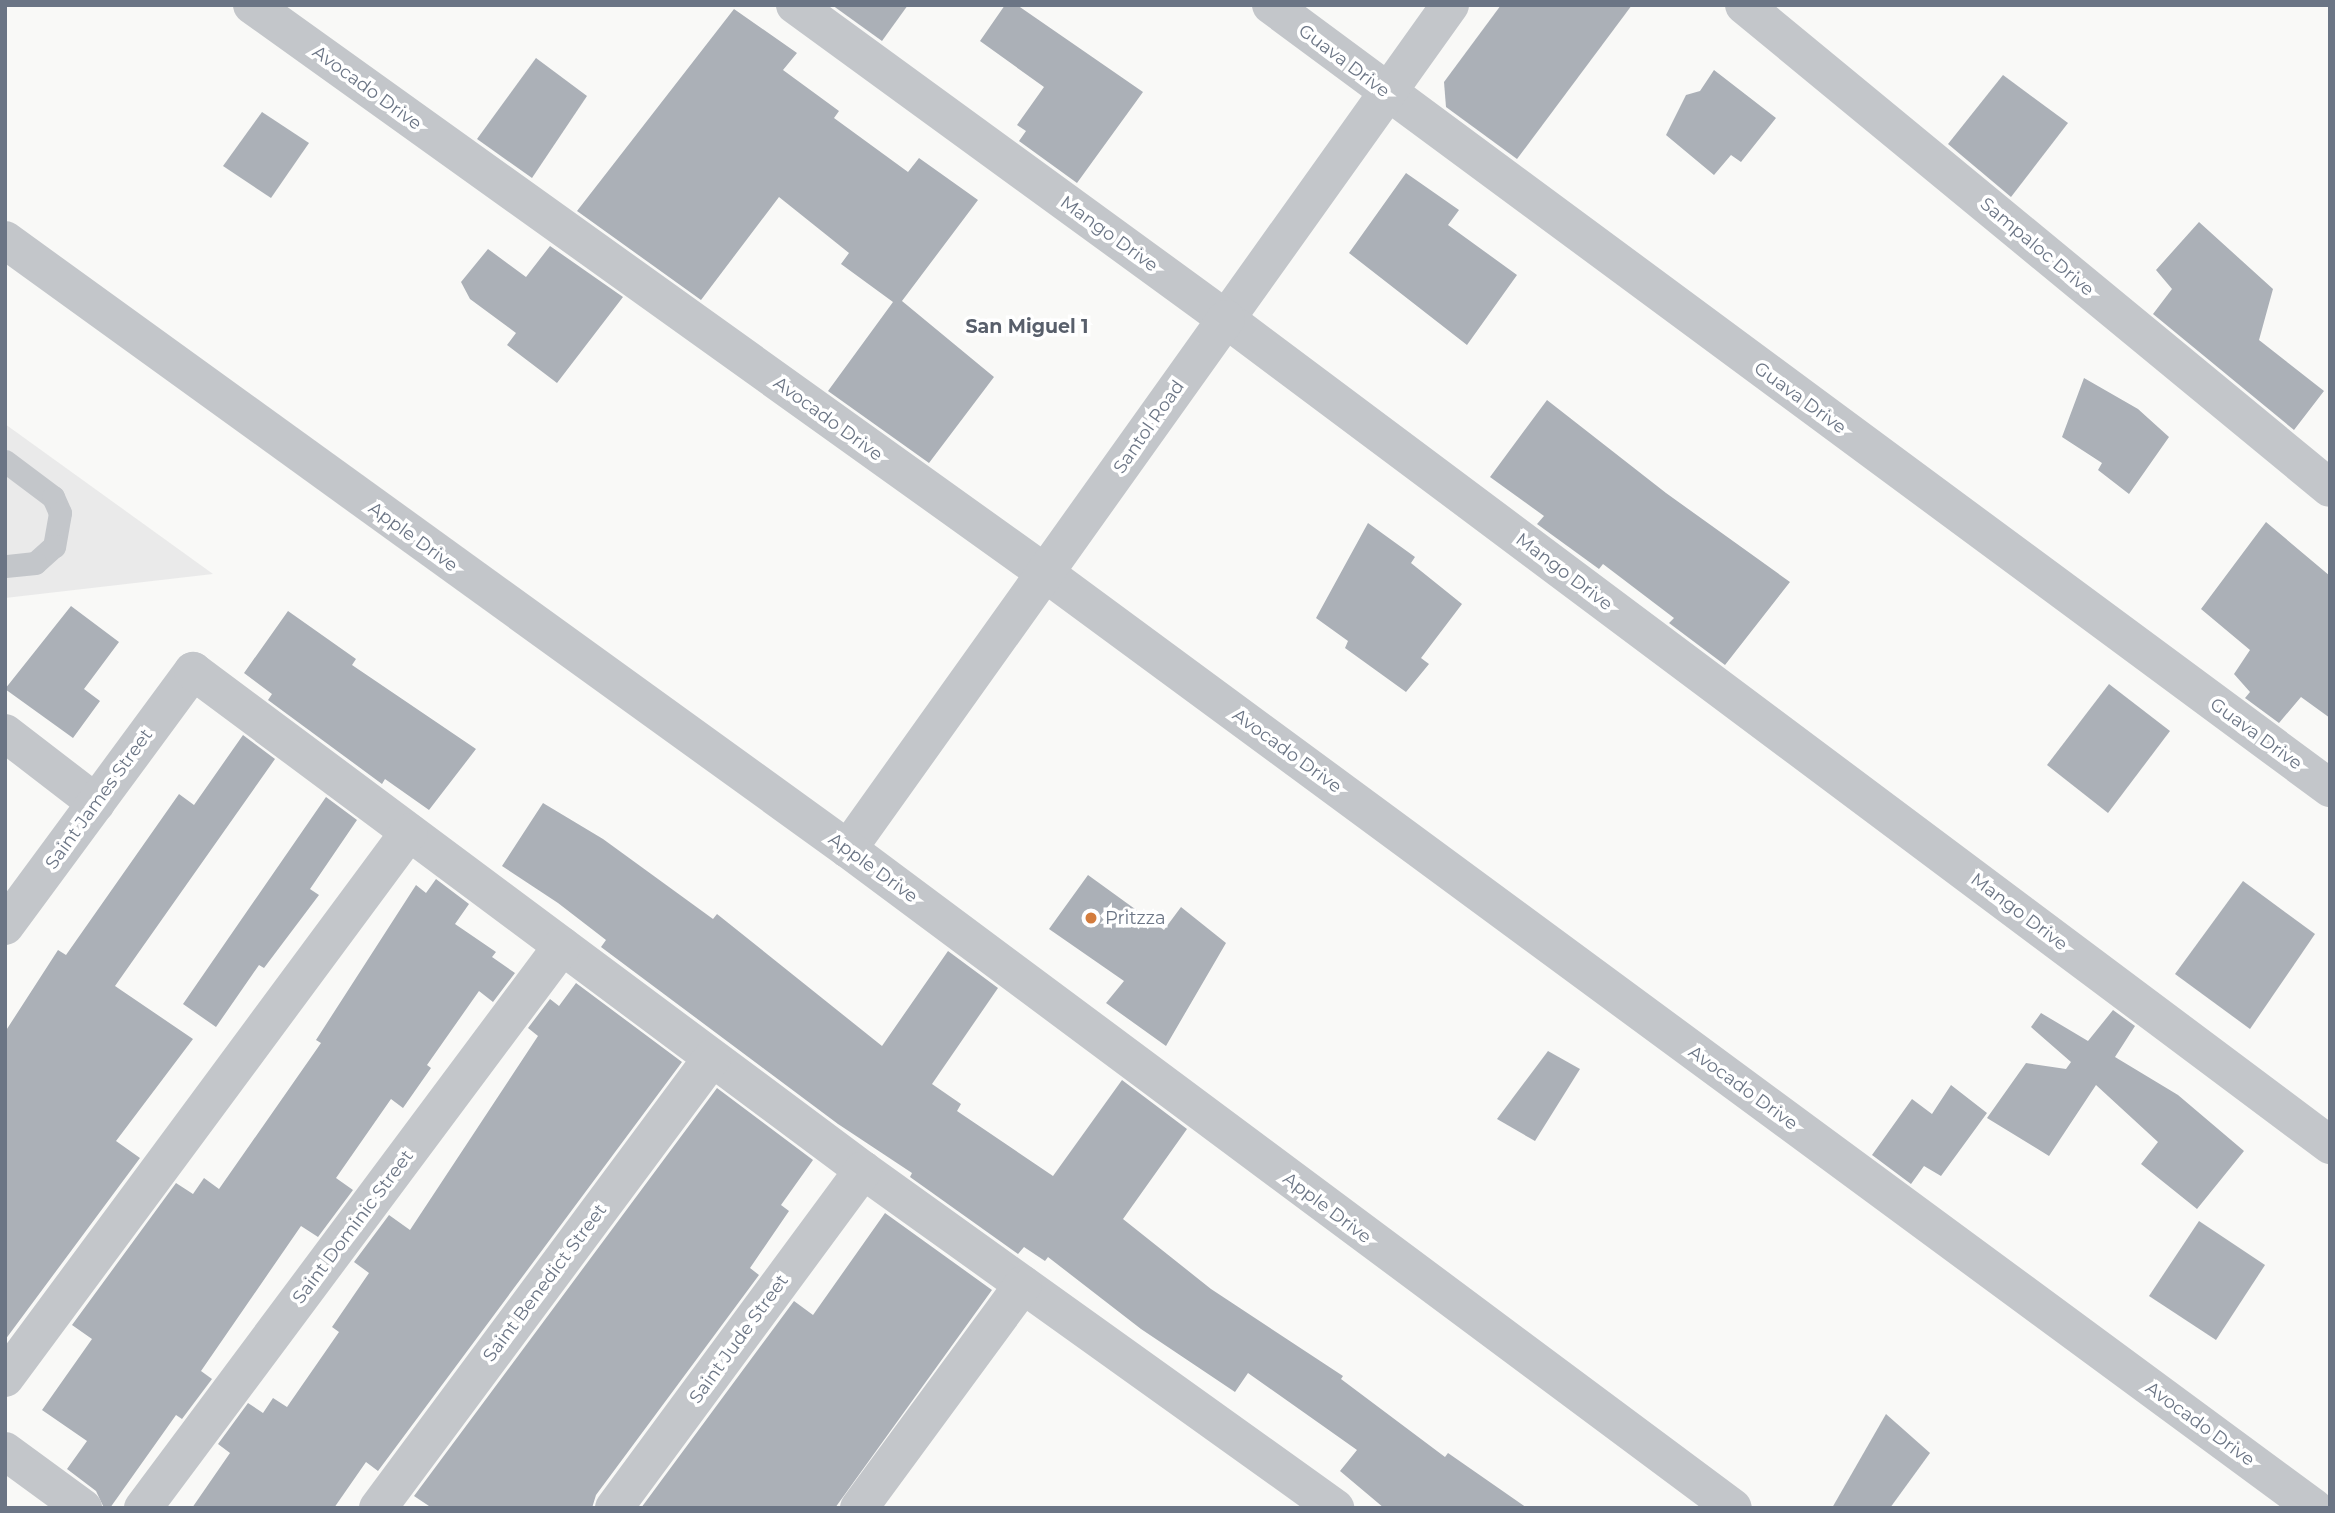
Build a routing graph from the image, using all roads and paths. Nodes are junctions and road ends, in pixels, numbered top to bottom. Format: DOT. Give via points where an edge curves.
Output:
graph roads {
  1 [pos="252,5"];
  2 [pos="795,5"];
  3 [pos="1271,5"];
  4 [pos="1450,5"];
  5 [pos="1744,5"];
  6 [pos="1387,94"];
  7 [pos="5,240"];
  8 [pos="1227,319"];
  9 [pos="5,461"];
  10 [pos="2330,488"];
  11 [pos="5,566"];
  12 [pos="1045,573"];
  13 [pos="5,733"];
  14 [pos="2330,788"];
  15 [pos="96,803"];
  16 [pos="409,832"];
  17 [pos="848,849"];
  18 [pos="5,926"];
  19 [pos="562,946"];
  20 [pos="712,1058"];
  21 [pos="2330,1144"];
  22 [pos="863,1170"];
  23 [pos="1023,1285"];
  24 [pos="5,1378"];
  25 [pos="5,1451"];
  26 [pos="1329,1506"];
  27 [pos="83,1508"];
  28 [pos="143,1508"];
  29 [pos="378,1508"];
  30 [pos="614,1508"];
  31 [pos="859,1508"];
  32 [pos="1732,1508"];
  33 [pos="2314,1508"];
  1 -- 12 [label="street, Avocado Drive"];
  2 -- 8 [label="street, Mango Drive"];
  3 -- 6 [label="street, Guava Drive"];
  4 -- 6 [label="street, Santol Road"];
  5 -- 10 [label="street, Sampaloc Drive"];
  6 -- 8 [label="street, Santol Road"];
  6 -- 14 [label="street, Guava Drive"];
  7 -- 17 [label="street, Apple Drive"];
  8 -- 12 [label="street, Santol Road"];
  8 -- 21 [label="street, Mango Drive"];
  9 -- 11 [label="lane" via="53,497 61,513 54,545 35,563"];
  12 -- 17 [label="street, Santol Road"];
  12 -- 33 [label="street, Avocado Drive"];
  13 -- 15 [label="street"];
  15 -- 16 [label="street, Saint James Street" via="193,671"];
  15 -- 18 [label="street, Saint James Street"];
  16 -- 19 [label="street"];
  16 -- 24 [label="street"];
  17 -- 32 [label="street, Apple Drive"];
  19 -- 20 [label="street"];
  19 -- 28 [label="street, Saint Dominic Street"];
  20 -- 22 [label="street"];
  20 -- 29 [label="street, Saint Benedict Street"];
  22 -- 23 [label="street"];
  22 -- 30 [label="street, Saint Jude Street"];
  23 -- 26 [label="street"];
  23 -- 31 [label="street"];
  25 -- 27 [label="street"];
}
